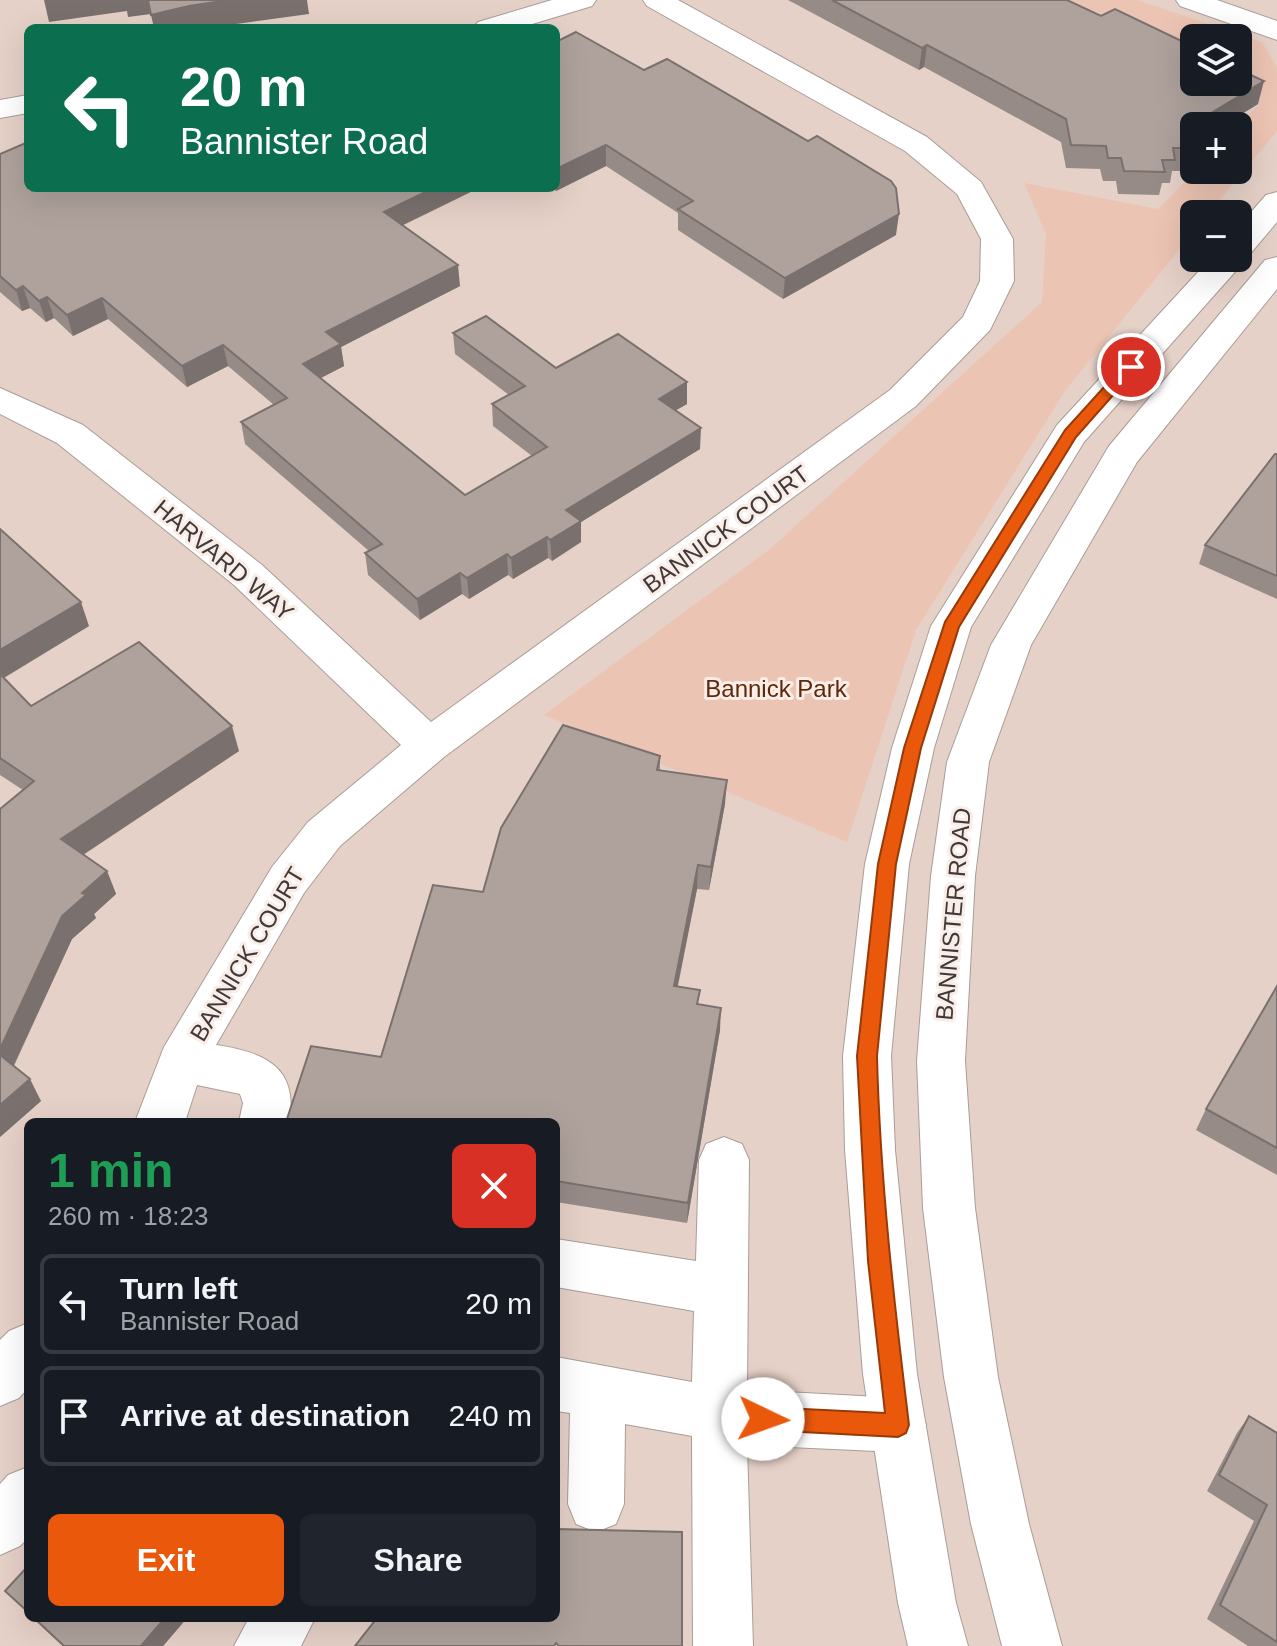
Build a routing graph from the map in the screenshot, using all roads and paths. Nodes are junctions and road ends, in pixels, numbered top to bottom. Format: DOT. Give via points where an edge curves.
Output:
graph roads {
  1 [pos="582,0"];
  2 [pos="657,0"];
  3 [pos="1190,0"];
  4 [pos="1233,0"];
  5 [pos="1277,13"];
  6 [pos="501,24"];
  7 [pos="1277,31"];
  8 [pos="24,105"];
  9 [pos="0,109"];
  10 [pos="1277,202"];
  11 [pos="1252,231"];
  12 [pos="1277,267"];
  13 [pos="1216,272"];
  14 [pos="0,400"];
  15 [pos="429,746"];
  16 [pos="181,1062"];
  17 [pos="161,1118"];
  18 [pos="266,1118"];
  19 [pos="724,1160"];
  20 [pos="560,1264"];
  21 [pos="721,1290"];
  22 [pos="24,1353"];
  23 [pos="0,1379"];
  24 [pos="577,1388"];
  25 [pos="719,1414"];
  26 [pos="898,1425"];
  27 [pos="24,1499"];
  28 [pos="596,1504"];
  29 [pos="0,1526"];
  30 [pos="283,1622"];
  31 [pos="264,1646"];
  32 [pos="723,1646"];
  33 [pos="938,1646"];
  34 [pos="1032,1646"];
  1 -- 6 [label="main road"];
  2 -- 15 [label="main road, BANNICK COURT" via="916,144 970,189 997,239 997,281 978,322 903,398"];
  3 -- 7 [label="main road"];
  4 -- 5 [label="main road"];
  8 -- 9 [label="main road"];
  10 -- 11 [label="main road"];
  12 -- 34 [label="main road, BANNISTER ROAD" via="1122,455 1011,645 968,762 953,876 941,1061 949,1208 971,1377 1000,1524"];
  13 -- 26 [label="main road" via="1070,434 951,626 913,748 887,864 867,1056 878,1261"];
  14 -- 15 [label="main road, HARVARD WAY" via="70,434 248,575"];
  15 -- 16 [label="main road, BANNICK COURT" via="324,834 288,880"];
  16 -- 17 [label="main road, BANNICK COURT"];
  16 -- 18 [label="main road" via="255,1074 268,1089"];
  19 -- 21 [label="main road"];
  20 -- 21 [label="main road"];
  21 -- 25 [label="main road"];
  22 -- 23 [label="main road"];
  24 -- 25 [label="main road"];
  24 -- 28 [label="main road"];
  25 -- 26 [label="main road"];
  25 -- 32 [label="main road"];
  26 -- 33 [label="main road"];
  27 -- 29 [label="main road"];
  30 -- 31 [label="main road"];
}
